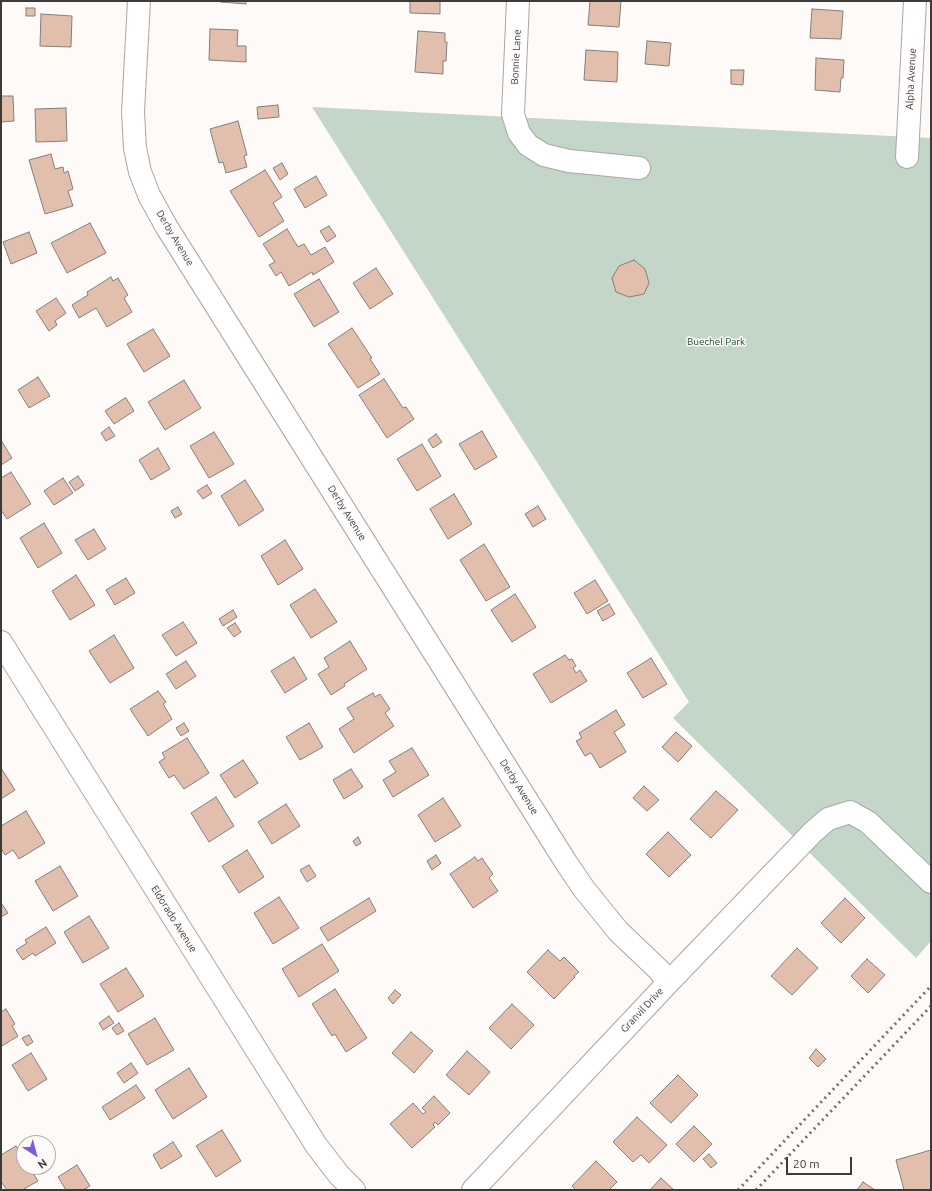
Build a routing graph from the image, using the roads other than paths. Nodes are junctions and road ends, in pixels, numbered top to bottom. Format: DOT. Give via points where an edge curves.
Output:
graph roads {
  1 [pos="139,1"];
  2 [pos="518,1"];
  3 [pos="915,1"];
  4 [pos="907,157"];
  5 [pos="639,168"];
  6 [pos="1,642"];
  7 [pos="931,882"];
  8 [pos="668,983"];
  9 [pos="354,1190"];
  10 [pos="473,1190"];
  1 -- 8 [label="street, Derby Avenue" via="135,148 140,172 149,195 170,233 567,864 618,931 660,971"];
  2 -- 5 [label="street, Bonnie Lane" via="513,114 518,133 528,145 544,155"];
  3 -- 4 [label="street, Alpha Avenue"];
  6 -- 9 [label="street, Eldorado Avenue" via="316,1146"];
  7 -- 8 [label="street, Granvil Drive" via="868,822 850,812 828,819"];
  8 -- 10 [label="street, Granvil Drive"];
}
